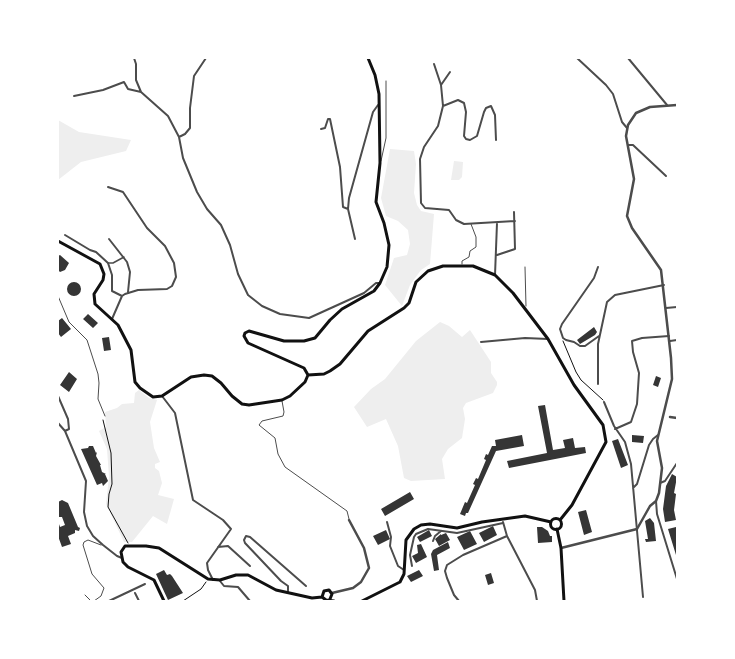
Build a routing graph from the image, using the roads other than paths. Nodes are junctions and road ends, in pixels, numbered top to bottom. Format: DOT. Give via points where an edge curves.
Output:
graph roads {
  1 [pos="134,58"];
  2 [pos="206,58"];
  3 [pos="368,58"];
  4 [pos="577,58"];
  5 [pos="628,58"];
  6 [pos="434,64"];
  7 [pos="450,72"];
  8 [pos="386,81"];
  9 [pos="441,85"];
  10 [pos="141,92"];
  11 [pos="74,96"];
  12 [pos="378,105"];
  13 [pos="667,105"];
  14 [pos="677,105"];
  15 [pos="443,106"];
  16 [pos="627,128"];
  17 [pos="321,129"];
  18 [pos="179,137"];
  19 [pos="496,140"];
  20 [pos="628,145"];
  21 [pos="380,163"];
  22 [pos="666,176"];
  23 [pos="108,187"];
  24 [pos="348,209"];
  25 [pos="514,212"];
  26 [pos="515,221"];
  27 [pos="497,223"];
  28 [pos="471,224"];
  29 [pos="65,235"];
  30 [pos="109,239"];
  31 [pos="355,239"];
  32 [pos="58,241"];
  33 [pos="497,255"];
  34 [pos="124,257"];
  35 [pos="108,263"];
  36 [pos="462,266"];
  37 [pos="525,267"];
  38 [pos="598,267"];
  39 [pos="495,275"];
  40 [pos="380,283"];
  41 [pos="664,285"];
  42 [pos="128,292"];
  43 [pos="58,296"];
  44 [pos="122,296"];
  45 [pos="677,307"];
  46 [pos="666,308"];
  47 [pos="525,309"];
  48 [pos="112,319"];
  49 [pos="599,336"];
  50 [pos="669,336"];
  51 [pos="548,339"];
  52 [pos="677,340"];
  53 [pos="670,341"];
  54 [pos="480,342"];
  55 [pos="308,375"];
  56 [pos="598,384"];
  57 [pos="58,396"];
  58 [pos="162,396"];
  59 [pos="282,400"];
  60 [pos="604,402"];
  61 [pos="663,415"];
  62 [pos="105,416"];
  63 [pos="670,417"];
  64 [pos="677,418"];
  65 [pos="58,423"];
  66 [pos="615,429"];
  67 [pos="65,431"];
  68 [pos="658,435"];
  69 [pos="677,463"];
  70 [pos="660,483"];
  71 [pos="633,488"];
  72 [pos="656,501"];
  73 [pos="500,519"];
  74 [pos="349,520"];
  75 [pos="560,520"];
  76 [pos="387,522"];
  77 [pos="551,522"];
  78 [pos="503,523"];
  79 [pos="500,524"];
  80 [pos="557,529"];
  81 [pos="637,529"];
  82 [pos="441,531"];
  83 [pos="507,536"];
  84 [pos="433,541"];
  85 [pos="103,545"];
  86 [pos="218,547"];
  87 [pos="561,548"];
  88 [pos="122,558"];
  89 [pos="250,566"];
  90 [pos="412,566"];
  91 [pos="404,570"];
  92 [pos="677,579"];
  93 [pos="213,580"];
  94 [pos="220,580"];
  95 [pos="146,584"];
  96 [pos="306,586"];
  97 [pos="136,593"];
  98 [pos="288,593"];
  99 [pos="332,593"];
  100 [pos="85,595"];
  101 [pos="322,597"];
  102 [pos="642,597"];
  103 [pos="330,600"];
  104 [pos="91,601"];
  105 [pos="94,601"];
  106 [pos="109,601"];
  107 [pos="139,601"];
  108 [pos="164,601"];
  109 [pos="250,601"];
  110 [pos="334,601"];
  111 [pos="362,601"];
  112 [pos="459,601"];
  113 [pos="537,601"];
  114 [pos="564,601"];
  1 -- 10 [label="street" via="136,80"];
  2 -- 18 [label="street" via="194,76 190,128"];
  3 -- 12 [label="main road" via="378,85"];
  4 -- 16 [label="street" via="613,94 622,122"];
  5 -- 13 [label="street"];
  6 -- 9 [label="street"];
  7 -- 9 [label="street"];
  8 -- 21 [label="lane" via="386,138"];
  9 -- 15 [label="street"];
  10 -- 11 [label="street" via="131,91 121,82 103,90"];
  10 -- 18 [label="street" via="168,116"];
  12 -- 21 [label="main road"];
  12 -- 24 [label="street" via="373,112"];
  13 -- 14 [label="street"];
  13 -- 16 [label="street" via="643,109 630,120"];
  15 -- 19 [label="street" via="458,100 464,103 464,136 470,140 477,136 484,112 491,106 495,115"];
  15 -- 28 [label="street" via="438,126 424,147 420,159 421,203 428,209 446,209 459,222"];
  16 -- 20 [label="street"];
  17 -- 24 [label="street" via="325,128 330,119 340,167 343,207"];
  18 -- 40 [label="street" via="183,158 197,192 206,209 221,226 230,245 238,274 248,295 254,301 280,314 308,318"];
  20 -- 22 [label="street" via="633,145"];
  20 -- 41 [label="street" via="634,179 627,216 632,228 658,264"];
  21 -- 40 [label="main road" via="376,202 389,245 387,267"];
  23 -- 42 [label="street" via="123,192 147,228 169,252 175,270 176,277 172,286 160,290"];
  24 -- 31 [label="street"];
  25 -- 26 [label="street"];
  26 -- 27 [label="street"];
  26 -- 33 [label="street" via="515,249"];
  27 -- 28 [label="street"];
  27 -- 33 [label="street"];
  28 -- 36 [label="lane" via="476,237 476,247 470,251"];
  29 -- 35 [label="street" via="96,252"];
  30 -- 34 [label="street"];
  32 -- 48 [label="main road" via="100,264 104,274 103,280 93,300"];
  33 -- 39 [label="street"];
  34 -- 35 [label="street"];
  34 -- 42 [label="street" via="130,272"];
  35 -- 44 [label="street" via="112,275 112,291"];
  36 -- 39 [label="main road" via="477,266"];
  36 -- 55 [label="main road" via="443,266 428,272 416,282 409,303 368,331 340,364 330,372"];
  37 -- 47 [label="lane"];
  38 -- 49 [label="street" via="594,278 560,329 563,338 580,346 585,346"];
  39 -- 47 [label="main road"];
  40 -- 55 [label="main road" via="374,291 342,309 319,335 311,339 284,341 254,332 245,333 245,340 248,343 304,368"];
  41 -- 46 [label="street"];
  41 -- 49 [label="street" via="612,296 604,306"];
  42 -- 44 [label="street"];
  43 -- 62 [label="lane" via="69,322 87,340 98,374 98,399"];
  44 -- 48 [label="street"];
  45 -- 46 [label="street"];
  46 -- 50 [label="street"];
  47 -- 51 [label="main road"];
  48 -- 58 [label="main road" via="129,343 135,382 153,397"];
  49 -- 56 [label="street"];
  50 -- 53 [label="street"];
  50 -- 66 [label="street" via="632,341 639,373 637,404 631,422"];
  51 -- 54 [label="street" via="525,338"];
  51 -- 75 [label="main road" via="575,387 598,416 603,425 606,442 572,505"];
  52 -- 53 [label="street"];
  53 -- 61 [label="street" via="672,379"];
  55 -- 59 [label="main road" via="305,382"];
  57 -- 67 [label="street" via="68,419 69,429"];
  58 -- 59 [label="main road" via="191,377 204,374 221,383 242,404"];
  58 -- 86 [label="street" via="175,413 193,500 223,520 231,529"];
  59 -- 74 [label="lane" via="283,416 262,421 259,426 275,438 278,454 285,467 347,511"];
  60 -- 66 [label="street"];
  61 -- 63 [label="street"];
  61 -- 68 [label="street"];
  63 -- 64 [label="street"];
  65 -- 67 [label="street"];
  66 -- 71 [label="street" via="629,451"];
  67 -- 85 [label="street" via="86,481 84,512 87,526"];
  68 -- 70 [label="street" via="662,468"];
  68 -- 71 [label="street" via="649,445 637,484"];
  69 -- 70 [label="street" via="665,481"];
  70 -- 72 [label="street"];
  71 -- 81 [label="street"];
  72 -- 81 [label="street" via="650,506"];
  72 -- 92 [label="street" via="657,514"];
  73 -- 77 [label="main road" via="525,516"];
  73 -- 78 [label="street"];
  73 -- 79 [label="street"];
  73 -- 91 [label="main road" via="457,528 430,524 418,527 406,540"];
  74 -- 99 [label="street" via="364,548 369,568 361,582 352,588"];
  75 -- 77 [label="main road" via="556,518"];
  75 -- 80 [label="main road" via="561,526"];
  76 -- 91 [label="street" via="391,537 390,546 398,566"];
  77 -- 80 [label="main road" via="552,527"];
  78 -- 79 [label="street"];
  78 -- 83 [label="street"];
  79 -- 82 [label="street" via="457,533"];
  80 -- 87 [label="main road"];
  81 -- 87 [label="street"];
  81 -- 102 [label="street"];
  82 -- 84 [label="street"];
  82 -- 90 [label="street" via="428,529 416,534 410,555"];
  83 -- 112 [label="street" via="447,565 447,578"];
  83 -- 113 [label="street" via="535,590"];
  85 -- 88 [label="street"];
  85 -- 105 [label="lane" via="88,540 83,545 92,574 104,588 101,596"];
  86 -- 89 [label="street" via="228,546"];
  86 -- 93 [label="street" via="206,566"];
  87 -- 114 [label="main road"];
  88 -- 93 [label="main road" via="122,549 129,546 159,548"];
  88 -- 108 [label="main road" via="125,565 154,580"];
  91 -- 111 [label="main road" via="400,582"];
  93 -- 94 [label="main road"];
  94 -- 98 [label="main road" via="236,575 248,575 276,590"];
  94 -- 109 [label="street" via="224,586 239,588"];
  95 -- 106 [label="street"];
  96 -- 98 [label="street" via="246,536 245,543 288,586"];
  97 -- 107 [label="street"];
  98 -- 101 [label="main road" via="318,599"];
  99 -- 101 [label="main road" via="325,590"];
  99 -- 103 [label="main road"];
  100 -- 104 [label="lane"];
  101 -- 103 [label="main road"];
  103 -- 110 [label="main road"];
}
